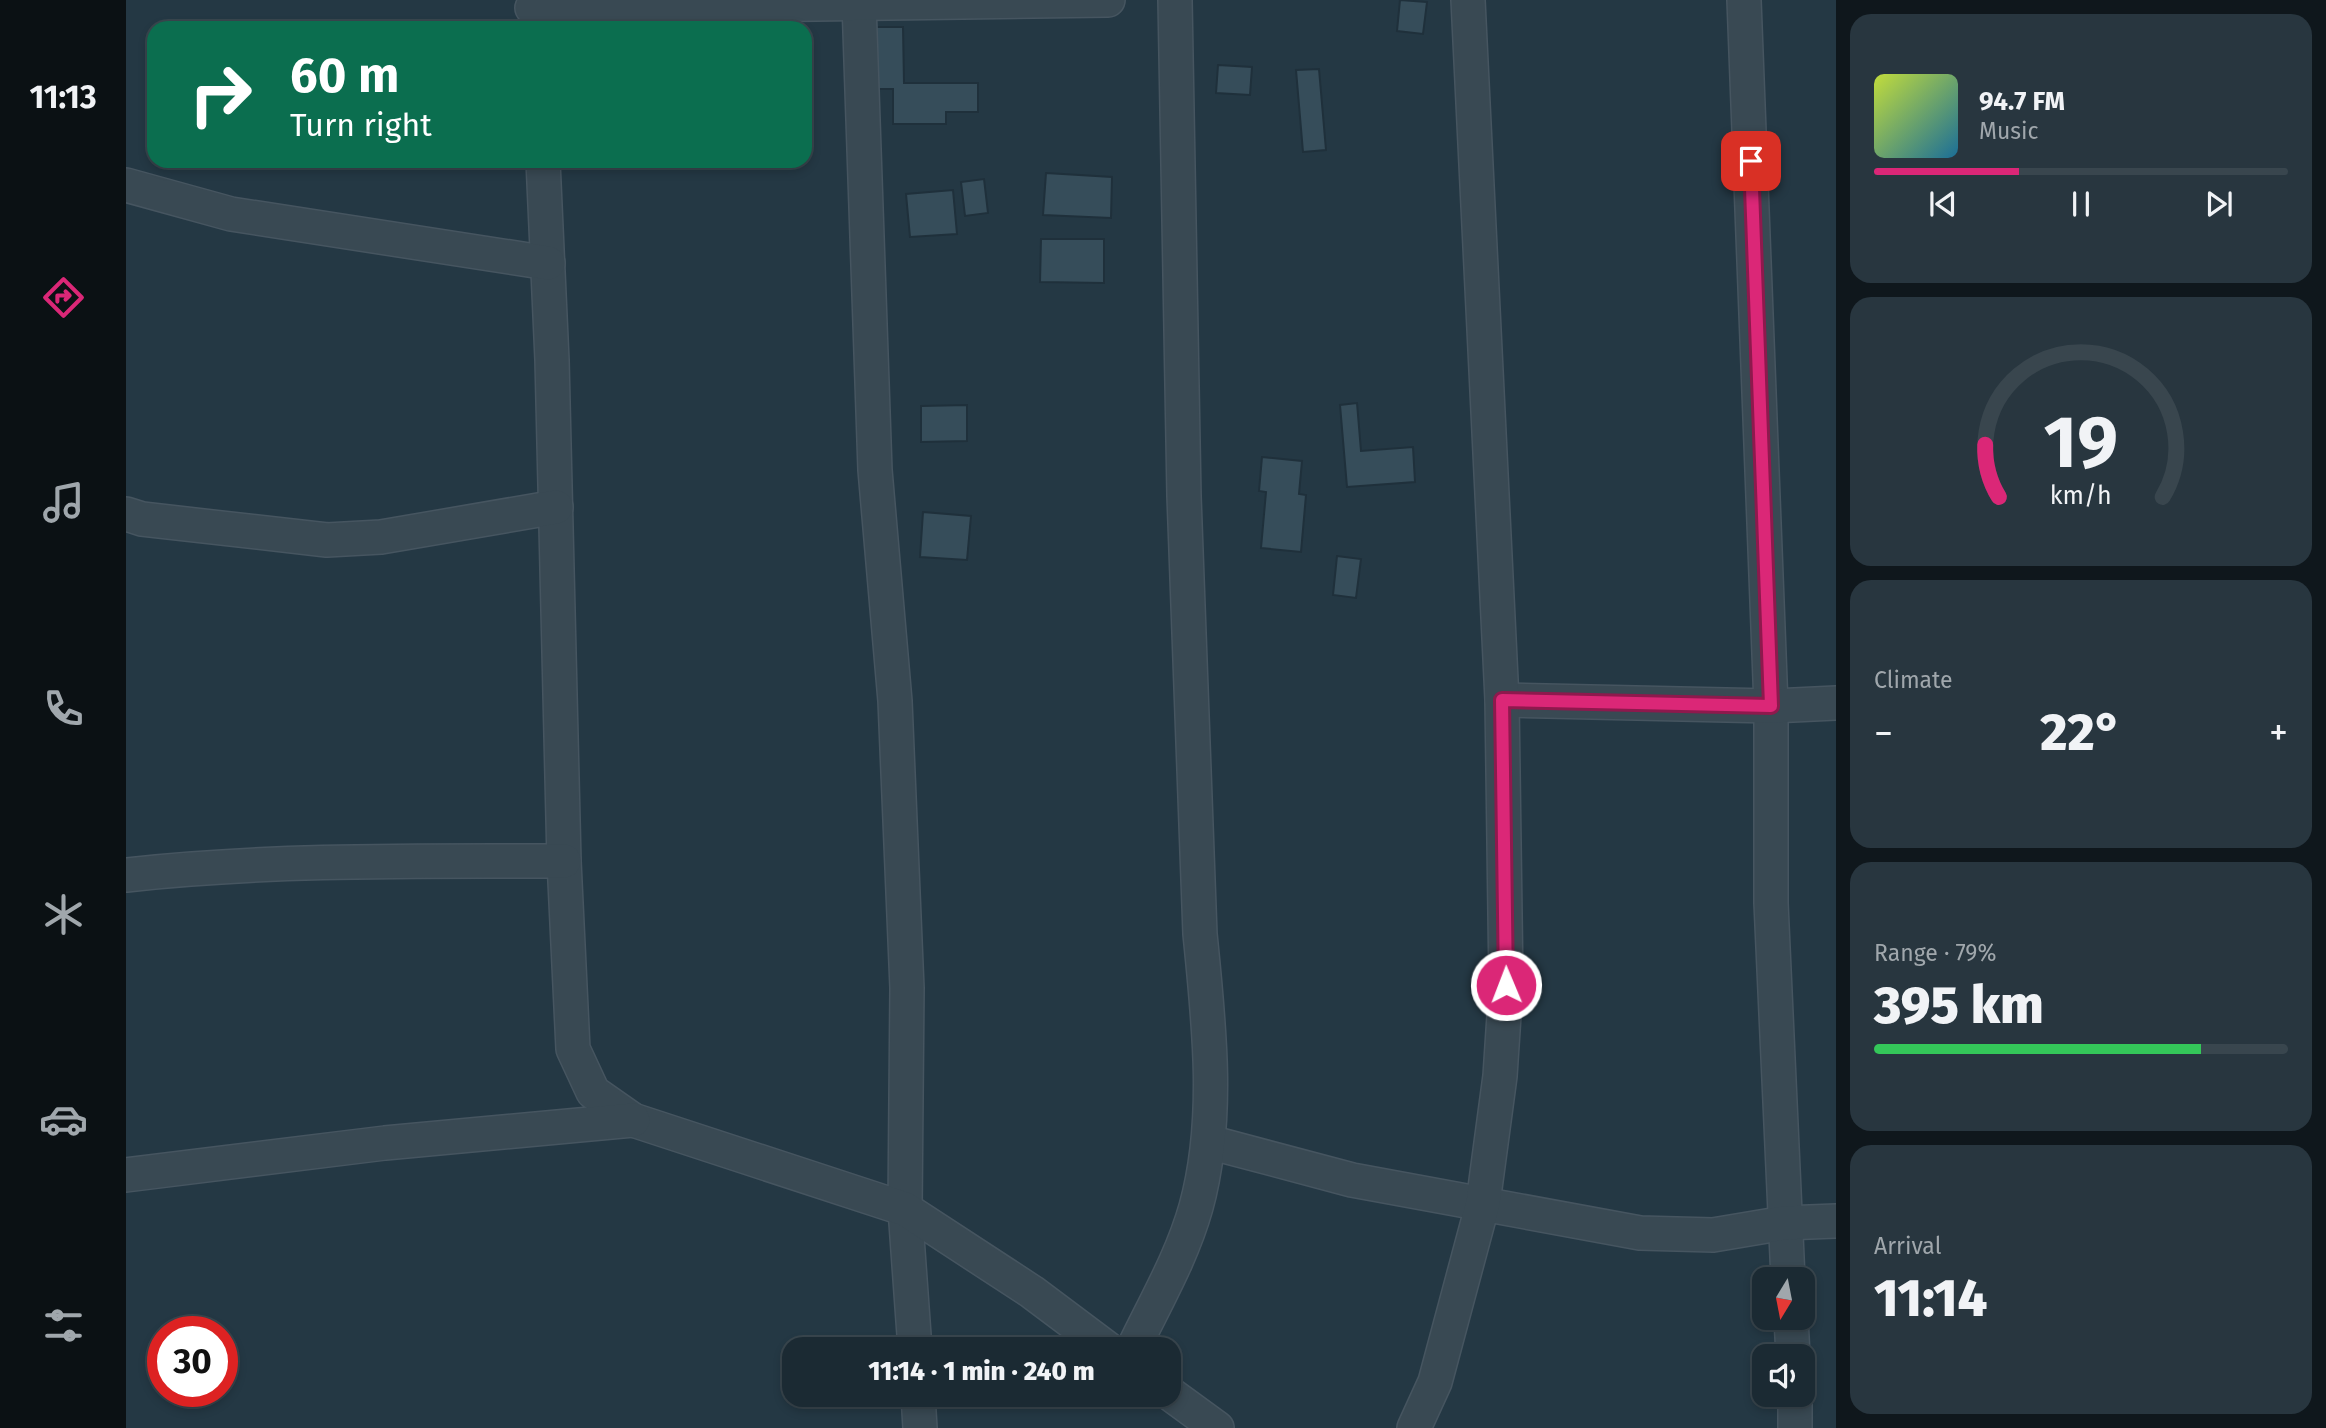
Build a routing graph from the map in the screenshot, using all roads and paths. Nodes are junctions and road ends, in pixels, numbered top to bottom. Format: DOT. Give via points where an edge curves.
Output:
graph roads {
  1 [pos="1108,0"];
  2 [pos="1175,0"];
  3 [pos="1468,0"];
  4 [pos="1744,0"];
  5 [pos="859,3"];
  6 [pos="532,12"];
  7 [pos="543,168"];
  8 [pos="126,185"];
  9 [pos="548,263"];
  10 [pos="556,507"];
  11 [pos="126,514"];
  12 [pos="1502,700"];
  13 [pos="1836,703"];
  14 [pos="1771,706"];
  15 [pos="564,862"];
  16 [pos="126,875"];
  17 [pos="634,1121"];
  18 [pos="1209,1142"];
  19 [pos="126,1175"];
  20 [pos="1483,1203"];
  21 [pos="905,1209"];
  22 [pos="1836,1221"];
  23 [pos="1784,1223"];
  24 [pos="1787,1267"];
  25 [pos="914,1337"];
  26 [pos="1092,1337"];
  27 [pos="1139,1337"];
  28 [pos="1181,1402"];
  29 [pos="919,1407"];
  30 [pos="1796,1407"];
  31 [pos="920,1428"];
  32 [pos="1217,1428"];
  33 [pos="1414,1428"];
  34 [pos="1795,1428"];
  1 -- 5 [label="street"];
  2 -- 18 [label="street" via="1183,468"];
  3 -- 12 [label="street"];
  4 -- 14 [label="street"];
  5 -- 6 [label="street"];
  5 -- 21 [label="street" via="875,470 895,701 908,988"];
  7 -- 9 [label="street"];
  8 -- 9 [label="street" via="231,214"];
  9 -- 10 [label="street"];
  10 -- 11 [label="street" via="381,537 327,540"];
  10 -- 15 [label="street"];
  12 -- 14 [label="street"];
  12 -- 20 [label="street" via="1506,985 1500,1076"];
  13 -- 14 [label="street"];
  14 -- 23 [label="street" via="1770,903"];
  15 -- 16 [label="street" via="322,861"];
  15 -- 17 [label="street" via="573,1049 593,1092"];
  17 -- 19 [label="street" via="385,1143"];
  17 -- 21 [label="street"];
  18 -- 20 [label="street" via="1352,1180"];
  18 -- 27 [label="street" via="1196,1208"];
  20 -- 23 [label="street" via="1640,1233 1713,1235"];
  20 -- 33 [label="street" via="1435,1382"];
  21 -- 25 [label="street"];
  21 -- 26 [label="street"];
  22 -- 23 [label="street"];
  23 -- 24 [label="street"];
  28 -- 32 [label="street"];
  29 -- 31 [label="street"];
  30 -- 34 [label="street"];
}
